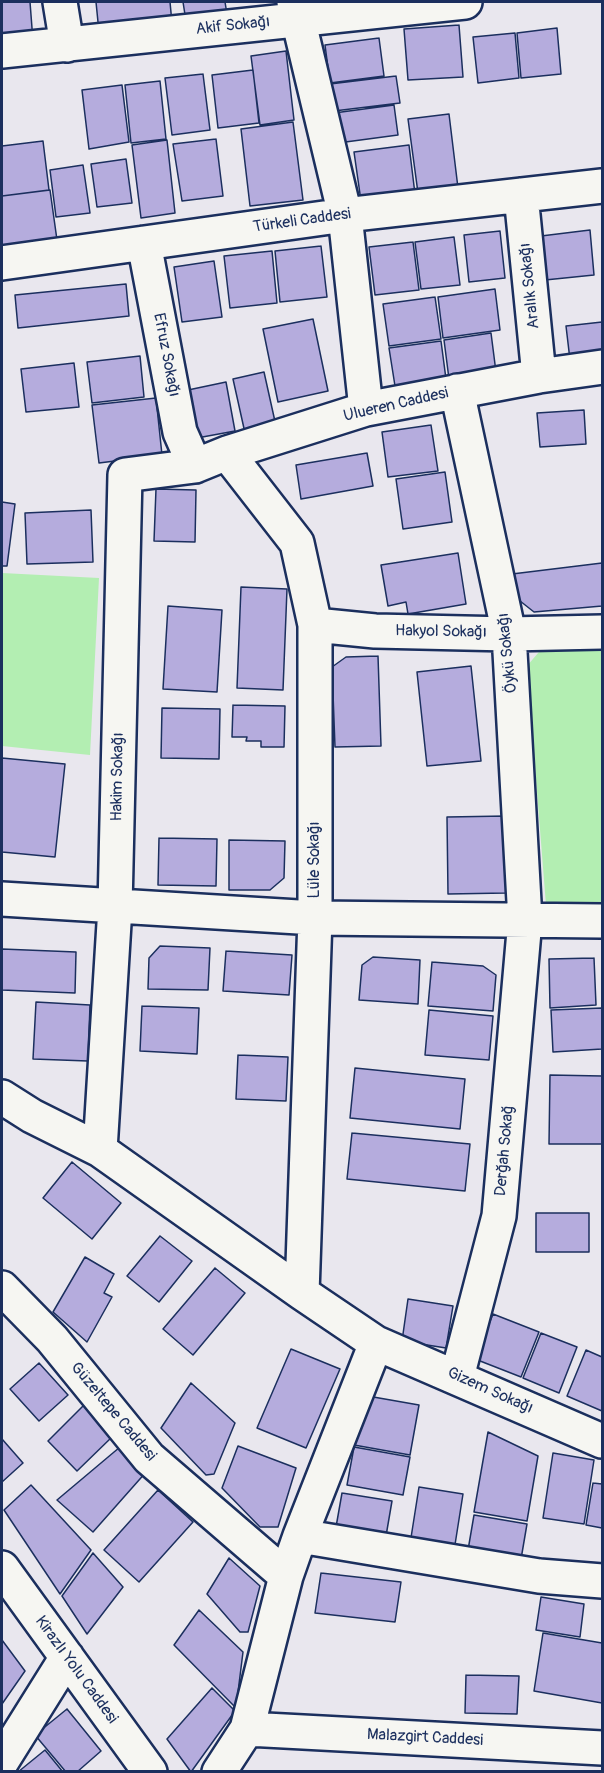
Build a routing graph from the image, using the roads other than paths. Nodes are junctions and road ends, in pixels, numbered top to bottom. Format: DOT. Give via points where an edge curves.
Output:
graph roads {
  1 [pos="60,2"];
  2 [pos="465,2"];
  3 [pos="296,10"];
  4 [pos="67,45"];
  5 [pos="2,51"];
  6 [pos="603,186"];
  7 [pos="521,195"];
  8 [pos="345,215"];
  9 [pos="144,243"];
  10 [pos="2,262"];
  11 [pos="539,376"];
  12 [pos="601,376"];
  13 [pos="457,391"];
  14 [pos="366,409"];
  15 [pos="227,453"];
  16 [pos="195,466"];
  17 [pos="315,625"];
  18 [pos="603,632"];
  19 [pos="509,634"];
  20 [pos="2,899"];
  21 [pos="115,907"];
  22 [pos="315,918"];
  23 [pos="525,920"];
  24 [pos="603,921"];
  25 [pos="2,1097"];
  26 [pos="100,1150"];
  27 [pos="2,1288"];
  28 [pos="302,1293"];
  29 [pos="376,1342"];
  30 [pos="457,1377"];
  31 [pos="603,1441"];
  32 [pos="300,1536"];
  33 [pos="2,1568"];
  34 [pos="286,1576"];
  35 [pos="603,1581"];
  36 [pos="66,1657"];
  37 [pos="247,1729"];
  38 [pos="603,1748"];
  39 [pos="2,1761"];
  40 [pos="150,1772"];
  41 [pos="219,1772"];
  1 -- 4 [label="street"];
  2 -- 3 [label="street, Akif Sokağı"];
  3 -- 4 [label="street, Akif Sokağı"];
  3 -- 8 [label="street"];
  4 -- 5 [label="street, Akif Sokağı"];
  6 -- 7 [label="street, Türkeli Caddesi"];
  7 -- 8 [label="street, Türkeli Caddesi"];
  7 -- 11 [label="street, Aralık Sokağı"];
  8 -- 9 [label="street, Türkeli Caddesi"];
  8 -- 14 [label="street"];
  9 -- 10 [label="street, Türkeli Caddesi"];
  9 -- 16 [label="street, Efruz Sokağı" via="180,432"];
  11 -- 12 [label="street, Ulueren Caddesi"];
  11 -- 13 [label="street, Ulueren Caddesi"];
  13 -- 14 [label="street, Ulueren Caddesi"];
  13 -- 19 [label="street, Öykü Sokağı"];
  14 -- 15 [label="street, Ulueren Caddesi"];
  15 -- 16 [label="street, Ulueren Caddesi"];
  15 -- 17 [label="street, Lüle Sokağı" via="297,543"];
  16 -- 21 [label="street, Hakim Sokağı" via="124,475"];
  17 -- 19 [label="street, Hakyol Sokağı" via="375,631"];
  17 -- 22 [label="street, Lüle Sokağı"];
  18 -- 19 [label="street, Hakyol Sokağı"];
  19 -- 23 [label="street, Öykü Sokağı"];
  20 -- 21 [label="street"];
  21 -- 22 [label="street"];
  21 -- 26 [label="street, Hakim Sokağı"];
  22 -- 23 [label="street"];
  22 -- 28 [label="street, Lüle Sokağı"];
  23 -- 24 [label="street"];
  23 -- 30 [label="street, Derğah Sokağ" via="499,1216"];
  25 -- 26 [label="street, Gizem Sokağı"];
  26 -- 28 [label="street, Gizem Sokağı"];
  27 -- 34 [label="street, Güzeltepe Caddesi" via="52,1339 148,1458"];
  28 -- 29 [label="street, Gizem Sokağı"];
  29 -- 30 [label="street, Gizem Sokağı"];
  29 -- 32 [label="street"];
  30 -- 31 [label="street, Gizem Sokağı"];
  32 -- 34 [label="street"];
  32 -- 35 [label="street" via="539,1576"];
  33 -- 36 [label="street, Kirazlı Yolu Caddesi"];
  34 -- 37 [label="street"];
  36 -- 39 [label="street"];
  36 -- 40 [label="street, Kirazlı Yolu Caddesi"];
  37 -- 38 [label="street, Malazgirt Caddesi"];
  37 -- 41 [label="street"];
}
